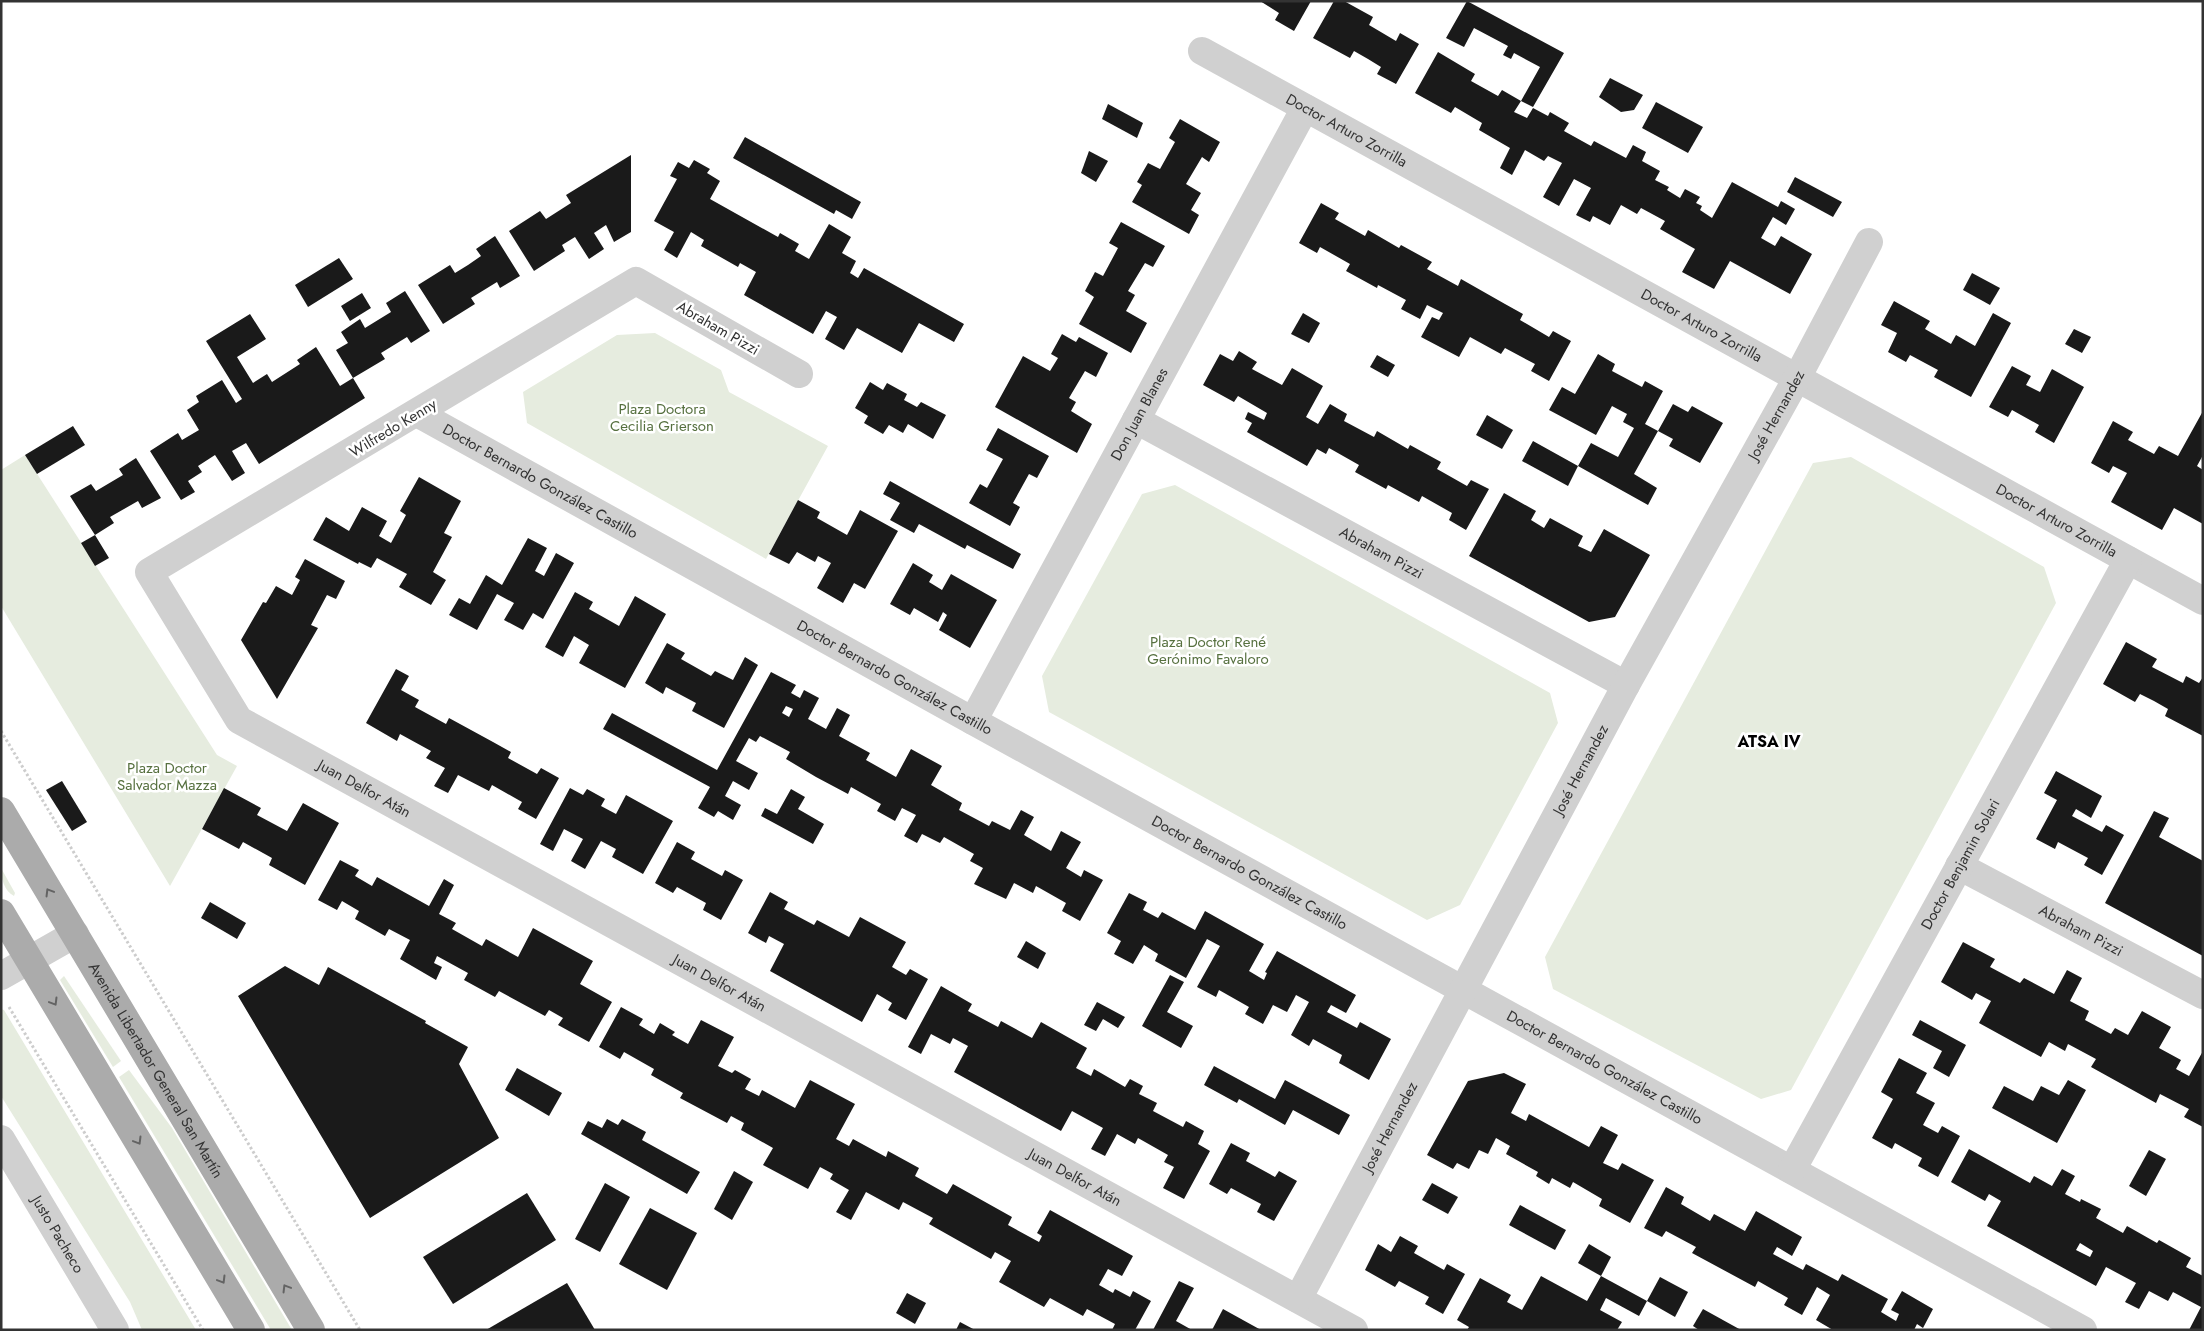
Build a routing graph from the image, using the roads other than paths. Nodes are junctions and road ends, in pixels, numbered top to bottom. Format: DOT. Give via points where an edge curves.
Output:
graph roads {
  1 [pos="1202,51"];
  2 [pos="1305,108"];
  3 [pos="1869,242"];
  4 [pos="636,281"];
  5 [pos="800,374"];
  6 [pos="1797,378"];
  7 [pos="417,413"];
  8 [pos="1136,420"];
  9 [pos="2128,560"];
  10 [pos="148,572"];
  11 [pos="2203,601"];
  12 [pos="1626,685"];
  13 [pos="973,722"];
  14 [pos="1,811"];
  15 [pos="1959,866"];
  16 [pos="1,913"];
  17 [pos="75,934"];
  18 [pos="29,960"];
  19 [pos="1,976"];
  20 [pos="1464,989"];
  21 [pos="2203,995"];
  22 [pos="1,1140"];
  23 [pos="1792,1170"];
  24 [pos="1298,1299"];
  25 [pos="115,1330"];
  26 [pos="251,1330"];
  27 [pos="311,1330"];
  28 [pos="1354,1330"];
  29 [pos="2083,1330"];
  1 -- 2 [label="street, Doctor Arturo Zorrilla"];
  2 -- 6 [label="street, Doctor Arturo Zorrilla"];
  2 -- 8 [label="street, Don Juan Blanes"];
  3 -- 6 [label="street, José Hernandez"];
  4 -- 5 [label="street, Abraham Pizzi"];
  4 -- 7 [label="street, Wilfredo Kenny"];
  6 -- 9 [label="street, Doctor Arturo Zorrilla"];
  6 -- 12 [label="street, José Hernandez"];
  7 -- 10 [label="street, Wilfredo Kenny"];
  7 -- 13 [label="street, Doctor Bernardo González Castillo"];
  8 -- 12 [label="street, Abraham Pizzi"];
  8 -- 13 [label="street, Don Juan Blanes"];
  9 -- 11 [label="street, Doctor Arturo Zorrilla"];
  9 -- 15 [label="street, Doctor Benjamin Solari"];
  10 -- 24 [label="street, Juan Delfor Atán" via="239,720"];
  12 -- 20 [label="street, José Hernandez"];
  13 -- 20 [label="street, Doctor Bernardo González Castillo"];
  17 -- 14 [label="main road, Avenida Libertador General San Martín, one-way"];
  15 -- 21 [label="street, Abraham Pizzi"];
  15 -- 23 [label="street, Doctor Benjamin Solari"];
  16 -- 18 [label="main road"];
  17 -- 18 [label="street"];
  27 -- 17 [label="main road, Avenida Libertador General San Martín, one-way"];
  18 -- 19 [label="street"];
  18 -- 26 [label="main road, one-way"];
  20 -- 23 [label="street, Doctor Bernardo González Castillo"];
  20 -- 24 [label="street, José Hernandez"];
  22 -- 25 [label="street, Justo Pacheco"];
  23 -- 29 [label="street, Doctor Bernardo González Castillo"];
  24 -- 28 [label="street, Juan Delfor Atán"];
}
